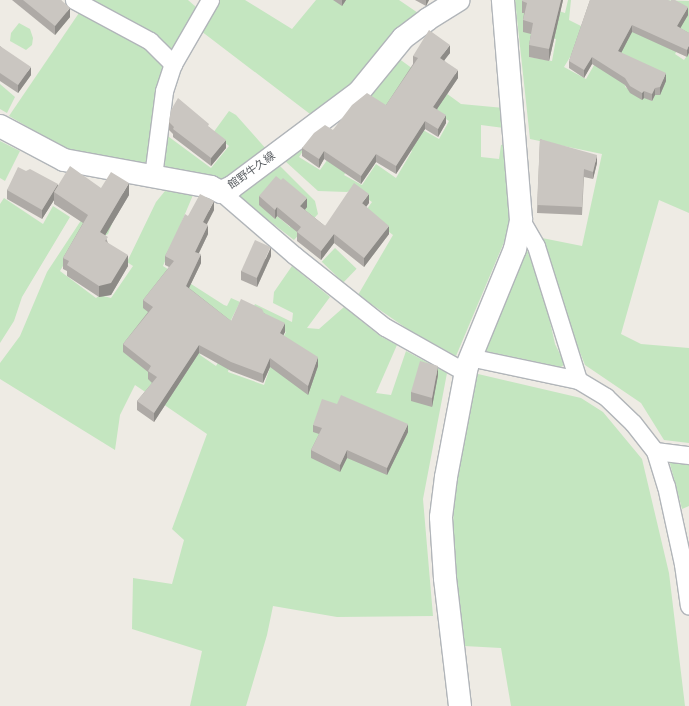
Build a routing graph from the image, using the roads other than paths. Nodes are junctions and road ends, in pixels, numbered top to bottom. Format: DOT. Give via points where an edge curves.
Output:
graph roads {
  1 [pos="74,0"];
  2 [pos="210,0"];
  3 [pos="459,0"];
  4 [pos="503,0"];
  5 [pos="173,64"];
  6 [pos="0,126"];
  7 [pos="153,176"];
  8 [pos="221,192"];
  9 [pos="521,220"];
  10 [pos="467,365"];
  11 [pos="578,380"];
  12 [pos="655,451"];
  13 [pos="689,455"];
  14 [pos="689,606"];
  15 [pos="460,706"];
  1 -- 5 [label="street" via="150,41"];
  2 -- 5 [label="street"];
  3 -- 8 [label="street, 館野牛久線" via="403,38 359,92 232,187"];
  4 -- 9 [label="street"];
  5 -- 7 [label="street" via="164,91"];
  6 -- 7 [label="street, 館野牛久線" via="64,160"];
  7 -- 8 [label="street, 館野牛久線"];
  8 -- 10 [label="street" via="385,328"];
  9 -- 10 [label="street" via="515,249"];
  9 -- 11 [label="street" via="536,246"];
  10 -- 11 [label="street"];
  10 -- 15 [label="street" via="441,517 445,578"];
  11 -- 12 [label="street" via="606,397 633,423"];
  12 -- 13 [label="street"];
  12 -- 14 [label="street" via="681,556"];
}
